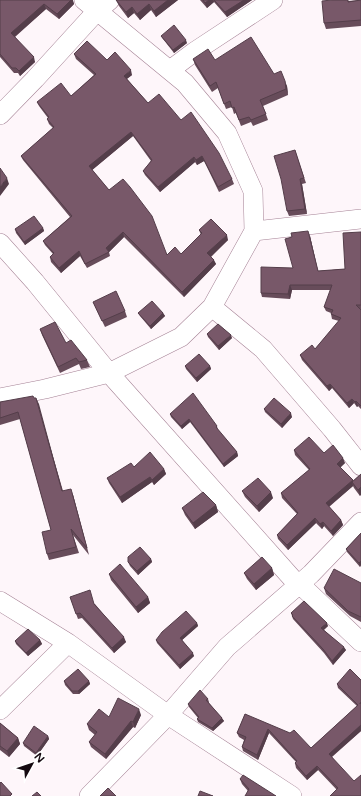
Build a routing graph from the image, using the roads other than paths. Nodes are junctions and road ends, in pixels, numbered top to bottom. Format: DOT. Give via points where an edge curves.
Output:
graph roads {
  1 [pos="273,0"];
  2 [pos="97,4"];
  3 [pos="170,70"];
  4 [pos="0,115"];
  5 [pos="361,218"];
  6 [pos="254,231"];
  7 [pos="0,243"];
  8 [pos="212,307"];
  9 [pos="109,373"];
  10 [pos="0,398"];
  11 [pos="361,466"];
  12 [pos="361,522"];
  13 [pos="298,585"];
  14 [pos="0,601"];
  15 [pos="361,642"];
  16 [pos="68,644"];
  17 [pos="0,710"];
  18 [pos="168,715"];
  19 [pos="89,796"];
  20 [pos="292,796"];
  1 -- 3 [label="street"];
  2 -- 3 [label="street"];
  2 -- 4 [label="street" via="35,79"];
  3 -- 6 [label="street" via="185,83 227,133 253,191"];
  5 -- 6 [label="street"];
  6 -- 8 [label="street"];
  7 -- 9 [label="street"];
  8 -- 9 [label="street" via="181,337"];
  8 -- 11 [label="street" via="263,349"];
  9 -- 10 [label="street"];
  9 -- 13 [label="street"];
  12 -- 13 [label="street"];
  13 -- 15 [label="street"];
  13 -- 18 [label="street" via="228,647"];
  14 -- 16 [label="street"];
  16 -- 17 [label="street"];
  16 -- 18 [label="street"];
  18 -- 19 [label="street"];
  18 -- 20 [label="street"];
}
